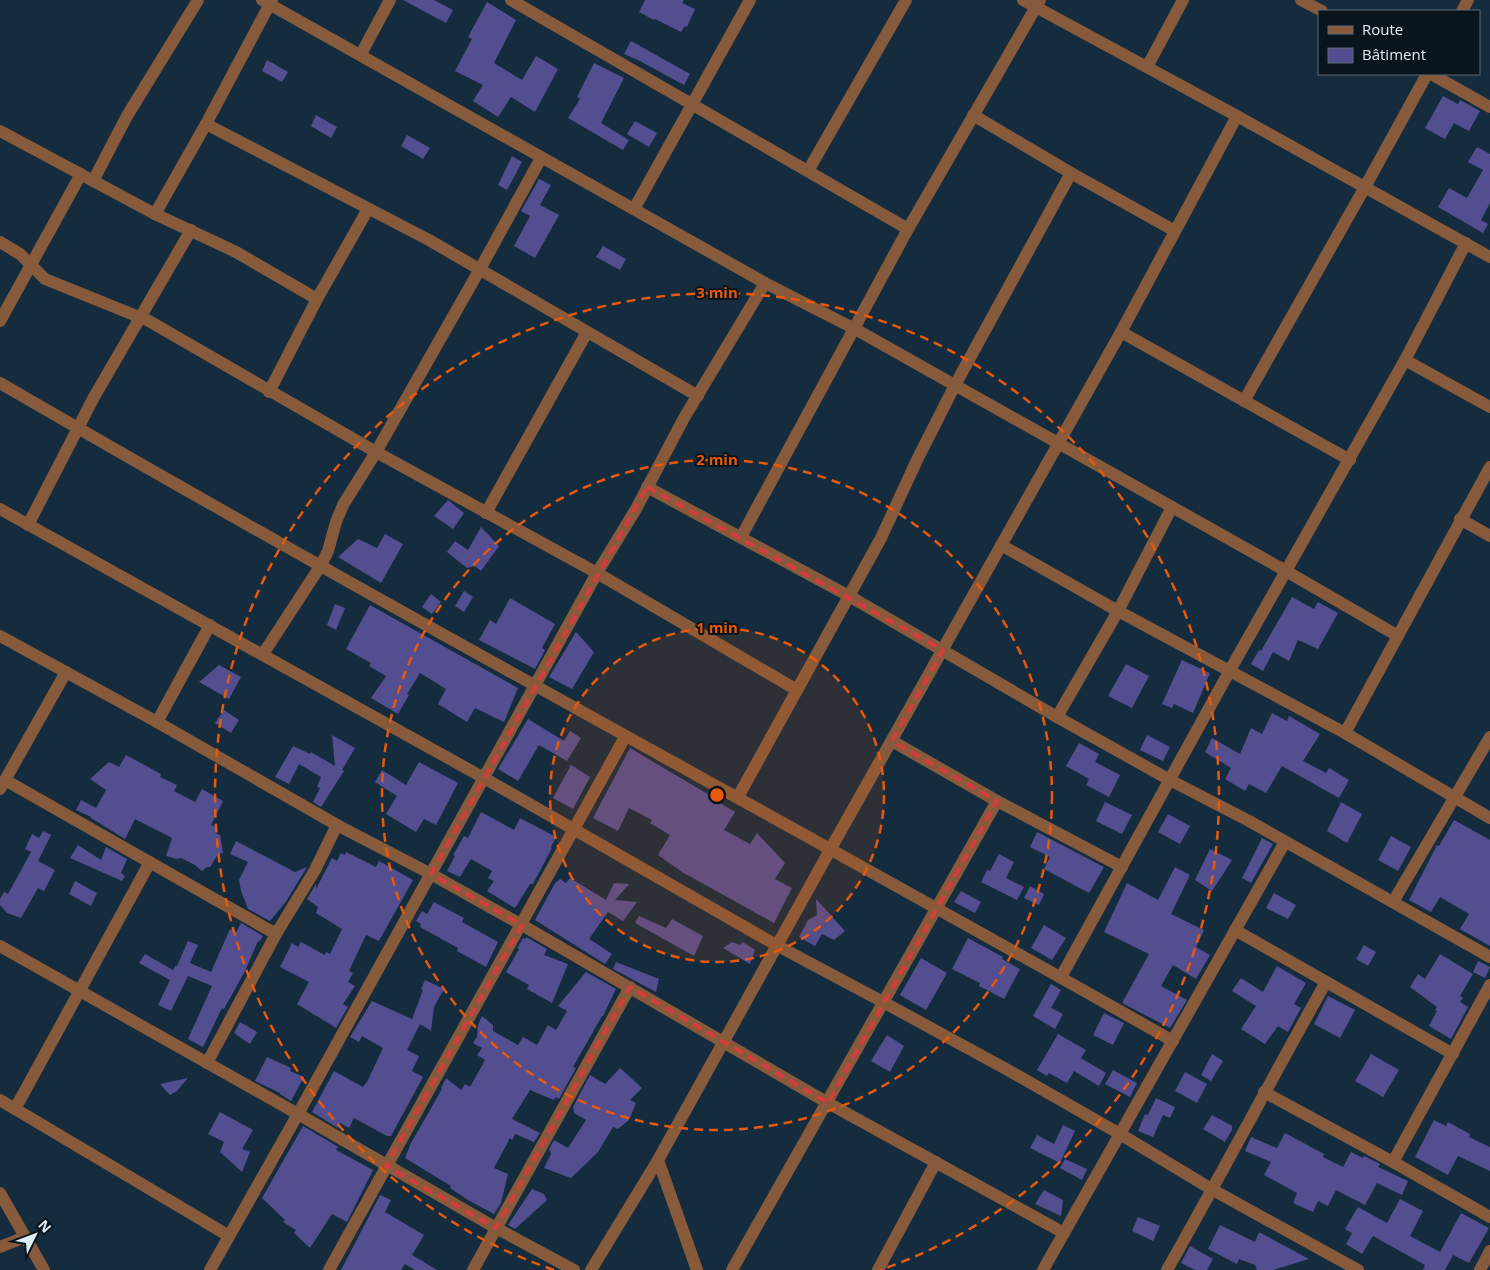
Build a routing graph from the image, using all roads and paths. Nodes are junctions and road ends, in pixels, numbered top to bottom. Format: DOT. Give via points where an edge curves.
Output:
graph roads {
  1 [pos="198,0"];
  2 [pos="390,0"];
  3 [pos="511,0"];
  4 [pos="750,0"];
  5 [pos="906,0"];
  6 [pos="1023,0"];
  7 [pos="1183,0"];
  8 [pos="1301,0"];
  9 [pos="268,2"];
  10 [pos="1038,4"];
  11 [pos="1322,7"];
  12 [pos="360,54"];
  13 [pos="1147,68"];
  14 [pos="1426,75"];
  15 [pos="1433,75"];
  16 [pos="693,105"];
  17 [pos="1490,106"];
  18 [pos="973,115"];
  19 [pos="1237,116"];
  20 [pos="206,124"];
  21 [pos="0,131"];
  22 [pos="541,158"];
  23 [pos="808,171"];
  24 [pos="1071,173"];
  25 [pos="81,174"];
  26 [pos="93,181"];
  27 [pos="1365,187"];
  28 [pos="634,208"];
  29 [pos="368,209"];
  30 [pos="155,214"];
  31 [pos="908,229"];
  32 [pos="191,230"];
  33 [pos="1175,231"];
  34 [pos="0,242"];
  35 [pos="1466,243"];
  36 [pos="1490,257"];
  37 [pos="30,265"];
  38 [pos="480,269"];
  39 [pos="764,282"];
  40 [pos="317,299"];
  41 [pos="141,318"];
  42 [pos="0,321"];
  43 [pos="855,329"];
  44 [pos="587,332"];
  45 [pos="1122,332"];
  46 [pos="1405,360"];
  47 [pos="0,382"];
  48 [pos="954,386"];
  49 [pos="269,392"];
  50 [pos="698,396"];
  51 [pos="1244,401"];
  52 [pos="1490,407"];
  53 [pos="78,428"];
  54 [pos="1058,444"];
  55 [pos="376,452"];
  56 [pos="1350,460"];
  57 [pos="1490,466"];
  58 [pos="647,487"];
  59 [pos="1172,507"];
  60 [pos="0,509"];
  61 [pos="486,512"];
  62 [pos="1460,519"];
  63 [pos="28,525"];
  64 [pos="1490,536"];
  65 [pos="741,537"];
  66 [pos="1001,545"];
  67 [pos="321,565"];
  68 [pos="1286,572"];
  69 [pos="597,573"];
  70 [pos="850,596"];
  71 [pos="1118,611"];
  72 [pos="210,625"];
  73 [pos="0,636"];
  74 [pos="1398,636"];
  75 [pos="943,650"];
  76 [pos="263,654"];
  77 [pos="66,672"];
  78 [pos="1230,672"];
  79 [pos="535,685"];
  80 [pos="797,690"];
  81 [pos="1057,717"];
  82 [pos="157,722"];
  83 [pos="1344,733"];
  84 [pos="1490,736"];
  85 [pos="625,737"];
  86 [pos="892,741"];
  87 [pos="484,778"];
  88 [pos="1170,780"];
  89 [pos="2,785"];
  90 [pos="1453,796"];
  91 [pos="738,797"];
  92 [pos="998,801"];
  93 [pos="1490,818"];
  94 [pos="337,825"];
  95 [pos="573,829"];
  96 [pos="1285,842"];
  97 [pos="830,850"];
  98 [pos="150,862"];
  99 [pos="1122,867"];
  100 [pos="431,874"];
  101 [pos="1393,902"];
  102 [pos="936,909"];
  103 [pos="522,925"];
  104 [pos="1235,930"];
  105 [pos="276,934"];
  106 [pos="0,946"];
  107 [pos="778,946"];
  108 [pos="1490,957"];
  109 [pos="1061,977"];
  110 [pos="1326,982"];
  111 [pos="1490,985"];
  112 [pos="630,987"];
  113 [pos="80,991"];
  114 [pos="883,1002"];
  115 [pos="1173,1041"];
  116 [pos="724,1043"];
  117 [pos="1453,1054"];
  118 [pos="207,1063"];
  119 [pos="1264,1092"];
  120 [pos="0,1100"];
  121 [pos="828,1103"];
  122 [pos="15,1109"];
  123 [pos="298,1114"];
  124 [pos="1120,1134"];
  125 [pos="658,1160"];
  126 [pos="936,1162"];
  127 [pos="1393,1162"];
  128 [pos="386,1166"];
  129 [pos="1213,1190"];
  130 [pos="0,1193"];
  131 [pos="1490,1218"];
  132 [pos="496,1228"];
  133 [pos="1064,1233"];
  134 [pos="229,1236"];
  135 [pos="25,1237"];
  136 [pos="0,1247"];
  137 [pos="1490,1251"];
  138 [pos="1354,1269"];
  139 [pos="44,1270"];
  140 [pos="210,1270"];
  141 [pos="329,1270"];
  142 [pos="473,1270"];
  143 [pos="574,1270"];
  144 [pos="591,1270"];
  145 [pos="697,1270"];
  146 [pos="732,1270"];
  147 [pos="878,1270"];
  148 [pos="1043,1270"];
  149 [pos="1167,1270"];
  150 [pos="1480,1270"];
  1 -- 26 [label="street" via="127,116"];
  2 -- 12 [label="street"];
  3 -- 16 [label="street"];
  4 -- 16 [label="street"];
  5 -- 23 [label="street"];
  6 -- 10 [label="street"];
  7 -- 13 [label="street"];
  8 -- 11 [label="street"];
  9 -- 12 [label="street"];
  9 -- 20 [label="street"];
  10 -- 13 [label="street"];
  10 -- 18 [label="street"];
  12 -- 22 [label="street"];
  13 -- 19 [label="street"];
  14 -- 27 [label="street"];
  15 -- 17 [label="street"];
  16 -- 23 [label="street"];
  16 -- 28 [label="street"];
  18 -- 24 [label="street"];
  18 -- 31 [label="street"];
  19 -- 27 [label="street"];
  19 -- 33 [label="street"];
  20 -- 29 [label="street"];
  20 -- 30 [label="street"];
  21 -- 25 [label="street"];
  22 -- 28 [label="street"];
  22 -- 38 [label="street"];
  23 -- 31 [label="street"];
  24 -- 33 [label="street"];
  24 -- 48 [label="street"];
  25 -- 26 [label="street"];
  25 -- 37 [label="street"];
  26 -- 30 [label="street"];
  27 -- 35 [label="street"];
  27 -- 51 [label="street"];
  28 -- 39 [label="street"];
  29 -- 38 [label="street"];
  29 -- 40 [label="street"];
  30 -- 32 [label="street"];
  31 -- 43 [label="street"];
  32 -- 40 [label="street" via="244,256"];
  32 -- 41 [label="street"];
  33 -- 45 [label="street"];
  34 -- 37 [label="street" via="20,254"];
  35 -- 36 [label="street"];
  35 -- 46 [label="street"];
  37 -- 41 [label="street" via="53,283"];
  37 -- 42 [label="street"];
  38 -- 44 [label="street"];
  38 -- 55 [label="street"];
  39 -- 43 [label="street"];
  39 -- 50 [label="street"];
  40 -- 49 [label="street"];
  41 -- 49 [label="street"];
  41 -- 53 [label="street"];
  43 -- 48 [label="street"];
  43 -- 65 [label="street"];
  44 -- 50 [label="street"];
  44 -- 61 [label="street"];
  45 -- 51 [label="street"];
  45 -- 54 [label="street"];
  46 -- 52 [label="street"];
  46 -- 56 [label="street"];
  47 -- 53 [label="street"];
  48 -- 54 [label="street"];
  48 -- 70 [label="street"];
  49 -- 55 [label="street"];
  50 -- 58 [label="street"];
  51 -- 56 [label="street"];
  53 -- 63 [label="street"];
  53 -- 67 [label="street"];
  54 -- 59 [label="street"];
  54 -- 66 [label="street"];
  55 -- 61 [label="street"];
  55 -- 67 [label="street" via="338,514"];
  56 -- 68 [label="street"];
  57 -- 62 [label="street"];
  58 -- 65 [label="street"];
  58 -- 69 [label="street"];
  59 -- 68 [label="street"];
  59 -- 71 [label="street"];
  60 -- 63 [label="street"];
  61 -- 69 [label="street"];
  62 -- 64 [label="street"];
  62 -- 74 [label="street"];
  63 -- 72 [label="street"];
  65 -- 70 [label="street"];
  66 -- 71 [label="street"];
  66 -- 75 [label="street"];
  67 -- 76 [label="street"];
  67 -- 79 [label="street"];
  68 -- 74 [label="street"];
  68 -- 78 [label="street"];
  69 -- 79 [label="street"];
  69 -- 80 [label="street"];
  70 -- 75 [label="street"];
  70 -- 80 [label="street"];
  71 -- 78 [label="street"];
  71 -- 81 [label="street"];
  72 -- 76 [label="street"];
  72 -- 82 [label="street"];
  73 -- 77 [label="street"];
  74 -- 83 [label="street"];
  75 -- 81 [label="street"];
  75 -- 86 [label="street"];
  76 -- 87 [label="street"];
  77 -- 82 [label="street"];
  77 -- 89 [label="street"];
  78 -- 83 [label="street"];
  78 -- 88 [label="street"];
  79 -- 85 [label="street"];
  79 -- 87 [label="street"];
  80 -- 91 [label="street"];
  81 -- 88 [label="street"];
  82 -- 94 [label="street"];
  83 -- 90 [label="street"];
  84 -- 90 [label="street"];
  85 -- 91 [label="street"];
  85 -- 95 [label="street"];
  86 -- 92 [label="street"];
  86 -- 97 [label="street"];
  87 -- 95 [label="street"];
  87 -- 100 [label="street"];
  88 -- 96 [label="street"];
  88 -- 99 [label="street"];
  89 -- 98 [label="street"];
  90 -- 93 [label="street"];
  90 -- 101 [label="street"];
  91 -- 97 [label="street"];
  92 -- 99 [label="street"];
  92 -- 102 [label="street"];
  94 -- 100 [label="street"];
  94 -- 105 [label="street" via="315,870"];
  95 -- 103 [label="street"];
  95 -- 107 [label="street"];
  96 -- 101 [label="street"];
  96 -- 104 [label="street"];
  97 -- 102 [label="street"];
  97 -- 107 [label="street"];
  98 -- 105 [label="street"];
  98 -- 113 [label="street"];
  99 -- 109 [label="street"];
  100 -- 103 [label="street"];
  100 -- 123 [label="street"];
  101 -- 108 [label="street"];
  102 -- 109 [label="street"];
  102 -- 114 [label="street"];
  103 -- 112 [label="street"];
  103 -- 128 [label="street"];
  104 -- 110 [label="street"];
  104 -- 115 [label="street"];
  105 -- 118 [label="street"];
  106 -- 113 [label="street"];
  107 -- 114 [label="street"];
  107 -- 116 [label="street"];
  109 -- 115 [label="street"];
  110 -- 117 [label="street"];
  110 -- 119 [label="street"];
  111 -- 117 [label="street"];
  112 -- 116 [label="street"];
  112 -- 132 [label="street"];
  113 -- 118 [label="street"];
  113 -- 122 [label="street"];
  114 -- 121 [label="street"];
  114 -- 124 [label="street"];
  115 -- 124 [label="street"];
  116 -- 121 [label="street"];
  116 -- 125 [label="street"];
  117 -- 127 [label="street"];
  118 -- 123 [label="street"];
  119 -- 127 [label="street"];
  119 -- 129 [label="street"];
  120 -- 122 [label="street"];
  121 -- 126 [label="street"];
  121 -- 146 [label="street"];
  122 -- 134 [label="street"];
  123 -- 128 [label="street"];
  123 -- 134 [label="street"];
  124 -- 129 [label="street"];
  124 -- 133 [label="street"];
  125 -- 144 [label="street"];
  125 -- 145 [label="street"];
  126 -- 133 [label="street"];
  126 -- 147 [label="street"];
  127 -- 131 [label="street"];
  128 -- 132 [label="street"];
  128 -- 141 [label="street"];
  129 -- 138 [label="street"];
  129 -- 149 [label="street"];
  130 -- 135 [label="street"];
  132 -- 142 [label="street"];
  132 -- 143 [label="street"];
  133 -- 148 [label="street"];
  134 -- 140 [label="street"];
  135 -- 136 [label="street"];
  135 -- 139 [label="street"];
  137 -- 150 [label="street"];
}
